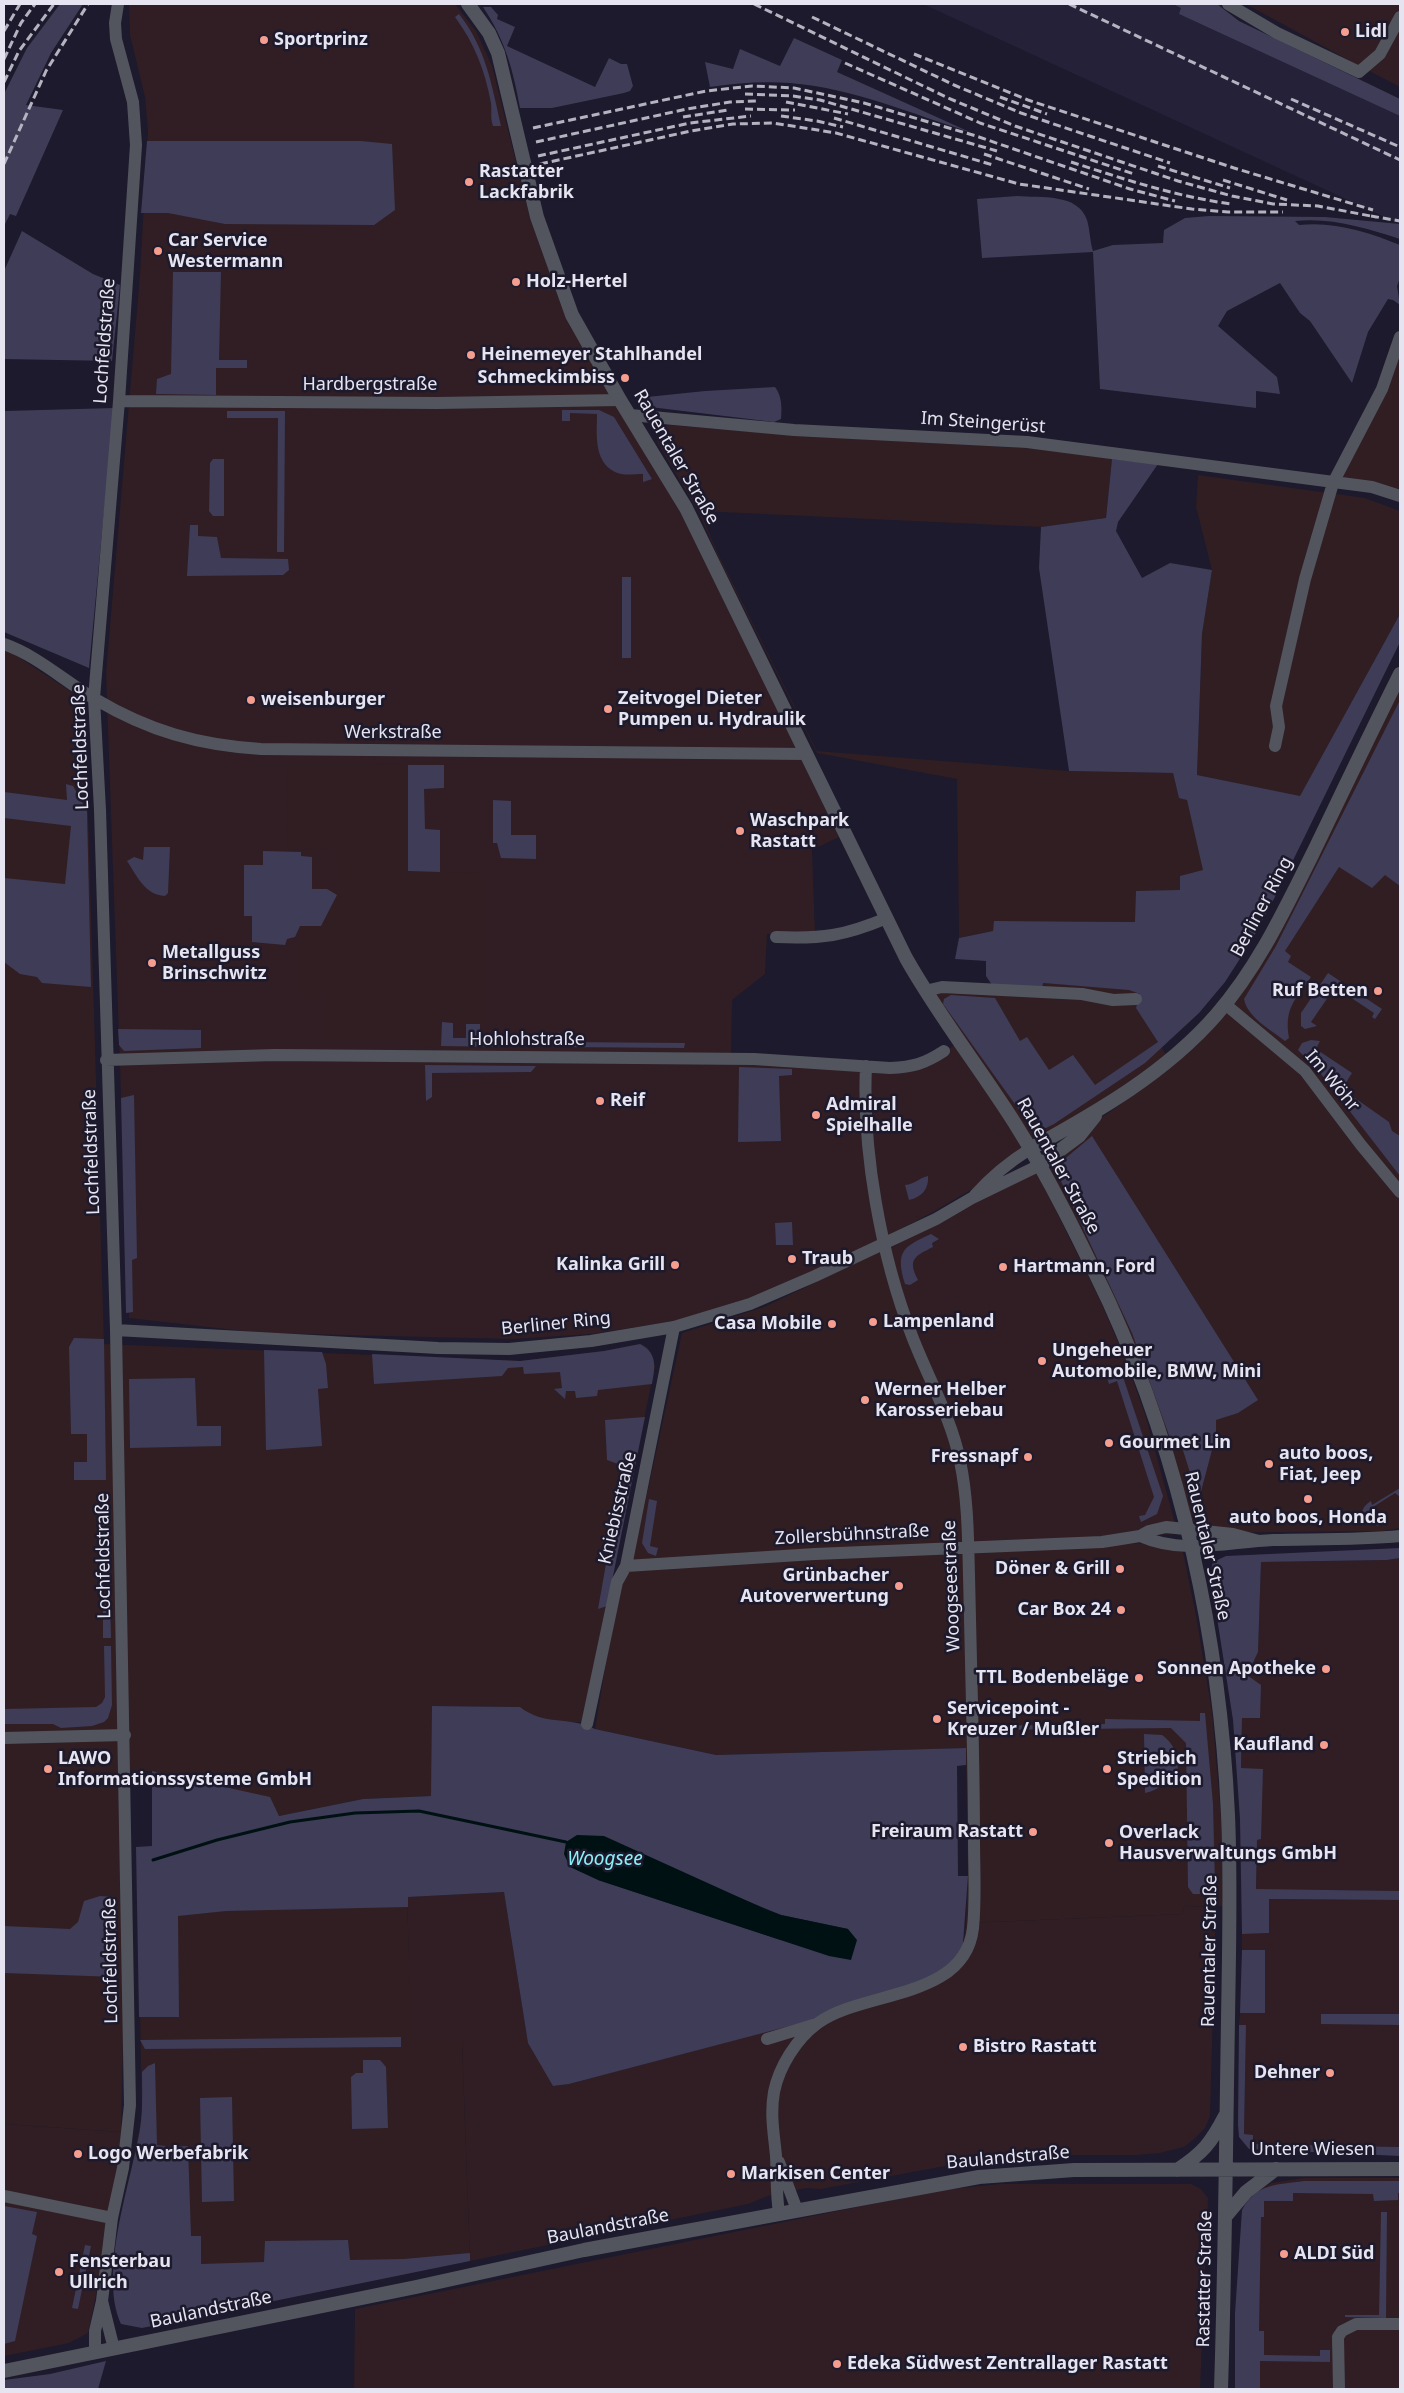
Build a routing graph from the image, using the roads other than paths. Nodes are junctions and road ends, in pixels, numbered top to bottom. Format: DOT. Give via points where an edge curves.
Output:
graph roads {
  1 [pos="118,4"];
  2 [pos="468,4"];
  3 [pos="1228,4"];
  4 [pos="1400,16"];
  5 [pos="1400,337"];
  6 [pos="620,400"];
  7 [pos="119,401"];
  8 [pos="630,415"];
  9 [pos="1333,483"];
  10 [pos="1400,496"];
  11 [pos="4,644"];
  12 [pos="1400,674"];
  13 [pos="94,698"];
  14 [pos="1276,746"];
  15 [pos="807,754"];
  16 [pos="887,918"];
  17 [pos="776,937"];
  18 [pos="925,991"];
  19 [pos="1136,998"];
  20 [pos="1224,1004"];
  21 [pos="944,1051"];
  22 [pos="106,1060"];
  23 [pos="866,1066"];
  24 [pos="1098,1112"];
  25 [pos="1030,1149"];
  26 [pos="1040,1165"];
  27 [pos="1400,1192"];
  28 [pos="972,1198"];
  29 [pos="885,1244"];
  30 [pos="674,1327"];
  31 [pos="116,1330"];
  32 [pos="1186,1528"];
  33 [pos="1140,1536"];
  34 [pos="1400,1536"];
  35 [pos="1260,1541"];
  36 [pos="968,1546"];
  37 [pos="1191,1547"];
  38 [pos="626,1566"];
  39 [pos="587,1724"];
  40 [pos="125,1735"];
  41 [pos="4,1738"];
  42 [pos="818,2023"];
  43 [pos="767,2039"];
  44 [pos="1227,2112"];
  45 [pos="776,2155"];
  46 [pos="1276,2169"];
  47 [pos="1400,2169"];
  48 [pos="1177,2170"];
  49 [pos="1225,2170"];
  50 [pos="4,2196"];
  51 [pos="797,2210"];
  52 [pos="779,2213"];
  53 [pos="1226,2217"];
  54 [pos="112,2218"];
  55 [pos="102,2301"];
  56 [pos="1400,2324"];
  57 [pos="114,2349"];
  58 [pos="94,2353"];
  59 [pos="4,2371"];
  60 [pos="1221,2389"];
  61 [pos="1339,2389"];
  1 -- 7 [label="street, Lochfeldstraße" via="116,39 133,102 136,145"];
  2 -- 6 [label="street, Rauentaler Straße" via="489,33 498,53 537,217 566,298"];
  3 -- 4 [label="street" via="1277,33 1359,72 1380,54"];
  5 -- 9 [label="street" via="1382,389"];
  6 -- 7 [label="street, Hardbergstraße" via="437,403"];
  6 -- 8 [label="street, Rauentaler Straße"];
  7 -- 13 [label="street, Lochfeldstraße"];
  8 -- 9 [label="street, Im Steingerüst" via="794,430 1027,442"];
  8 -- 15 [label="street, Rauentaler Straße" via="686,508"];
  9 -- 10 [label="street, Im Steingerüst" via="1372,487"];
  9 -- 14 [label="street" via="1305,579 1277,700 1279,727"];
  11 -- 13 [label="street, Werkstraße" via="38,660"];
  12 -- 20 [label="street, Berliner Ring" via="1282,916 1264,948"];
  13 -- 15 [label="street, Werkstraße" via="168,734 228,747"];
  13 -- 22 [label="street, Lochfeldstraße"];
  15 -- 16 [label="street, Rauentaler Straße"];
  16 -- 17 [label="street" via="815,939"];
  16 -- 18 [label="street, Rauentaler Straße"];
  18 -- 19 [label="street" via="942,987 1082,994 1113,1000"];
  18 -- 25 [label="street, Rauentaler Straße" via="972,1057"];
  20 -- 24 [label="street, Berliner Ring" via="1169,1060"];
  20 -- 27 [label="street, Im Wöhr" via="1305,1071"];
  21 -- 23 [label="street, Hohlohstraße" via="911,1067"];
  22 -- 23 [label="street, Hohlohstraße" via="275,1055 535,1057 754,1059"];
  22 -- 31 [label="street, Lochfeldstraße"];
  23 -- 29 [label="street, Woogseestraße" via="864,1097 870,1157"];
  24 -- 25 [label="street, Berliner Ring"];
  24 -- 26 [label="street, Berliner Ring" via="1079,1136"];
  25 -- 26 [label="street, Rauentaler Straße"];
  25 -- 28 [label="street, Berliner Ring" via="992,1176"];
  26 -- 28 [label="street, Berliner Ring"];
  26 -- 32 [label="street, Rauentaler Straße" via="1110,1305 1140,1378"];
  28 -- 29 [label="street, Berliner Ring"];
  29 -- 30 [label="street, Berliner Ring" via="750,1304"];
  29 -- 36 [label="street, Woogseestraße" via="898,1295 958,1453 967,1507"];
  30 -- 31 [label="street, Berliner Ring" via="591,1341 509,1349"];
  30 -- 38 [label="street, Kniebisstraße"];
  31 -- 40 [label="street, Lochfeldstraße"];
  32 -- 33 [label="street, Zollersbühnstraße" via="1166,1527"];
  32 -- 35 [label="street"];
  32 -- 37 [label="street, Rauentaler Straße"];
  33 -- 36 [label="street, Zollersbühnstraße" via="1102,1542"];
  33 -- 37 [label="street, Zollersbühnstraße" via="1151,1541"];
  34 -- 35 [label="street"];
  35 -- 37 [label="street"];
  36 -- 38 [label="street, Zollersbühnstraße"];
  36 -- 42 [label="street, Woogseestraße" via="973,1932 966,1951 948,1973"];
  37 -- 44 [label="street, Rauentaler Straße" via="1214,1670 1225,1768 1230,1918"];
  38 -- 39 [label="street, Kniebisstraße" via="617,1582"];
  40 -- 41 [label="street"];
  40 -- 54 [label="street, Lochfeldstraße" via="130,2105"];
  42 -- 43 [label="street, Woogseestraße"];
  42 -- 45 [label="street, Woogseestraße" via="803,2037 781,2071 771,2119"];
  44 -- 48 [label="street" via="1204,2151"];
  44 -- 49 [label="street, Rauentaler Straße"];
  45 -- 51 [label="street, Woogseestraße"];
  45 -- 52 [label="street, Woogseestraße"];
  46 -- 47 [label="street, Untere Wiesen"];
  46 -- 49 [label="street, Untere Wiesen"];
  46 -- 53 [label="street" via="1246,2192"];
  48 -- 49 [label="street, Baulandstraße"];
  48 -- 51 [label="street, Baulandstraße" via="1074,2170 979,2176"];
  49 -- 53 [label="street, Rastatter Straße"];
  50 -- 54 [label="street"];
  51 -- 52 [label="street, Baulandstraße"];
  52 -- 57 [label="street, Baulandstraße" via="584,2250"];
  53 -- 60 [label="street, Rastatter Straße"];
  54 -- 55 [label="street, Lochfeldstraße"];
  55 -- 57 [label="street, Lochfeldstraße"];
  55 -- 58 [label="street, Lochfeldstraße"];
  56 -- 61 [label="street" via="1356,2324 1342,2330 1338,2338"];
  57 -- 58 [label="street, Baulandstraße"];
  58 -- 59 [label="street, Baulandstraße"];
}
